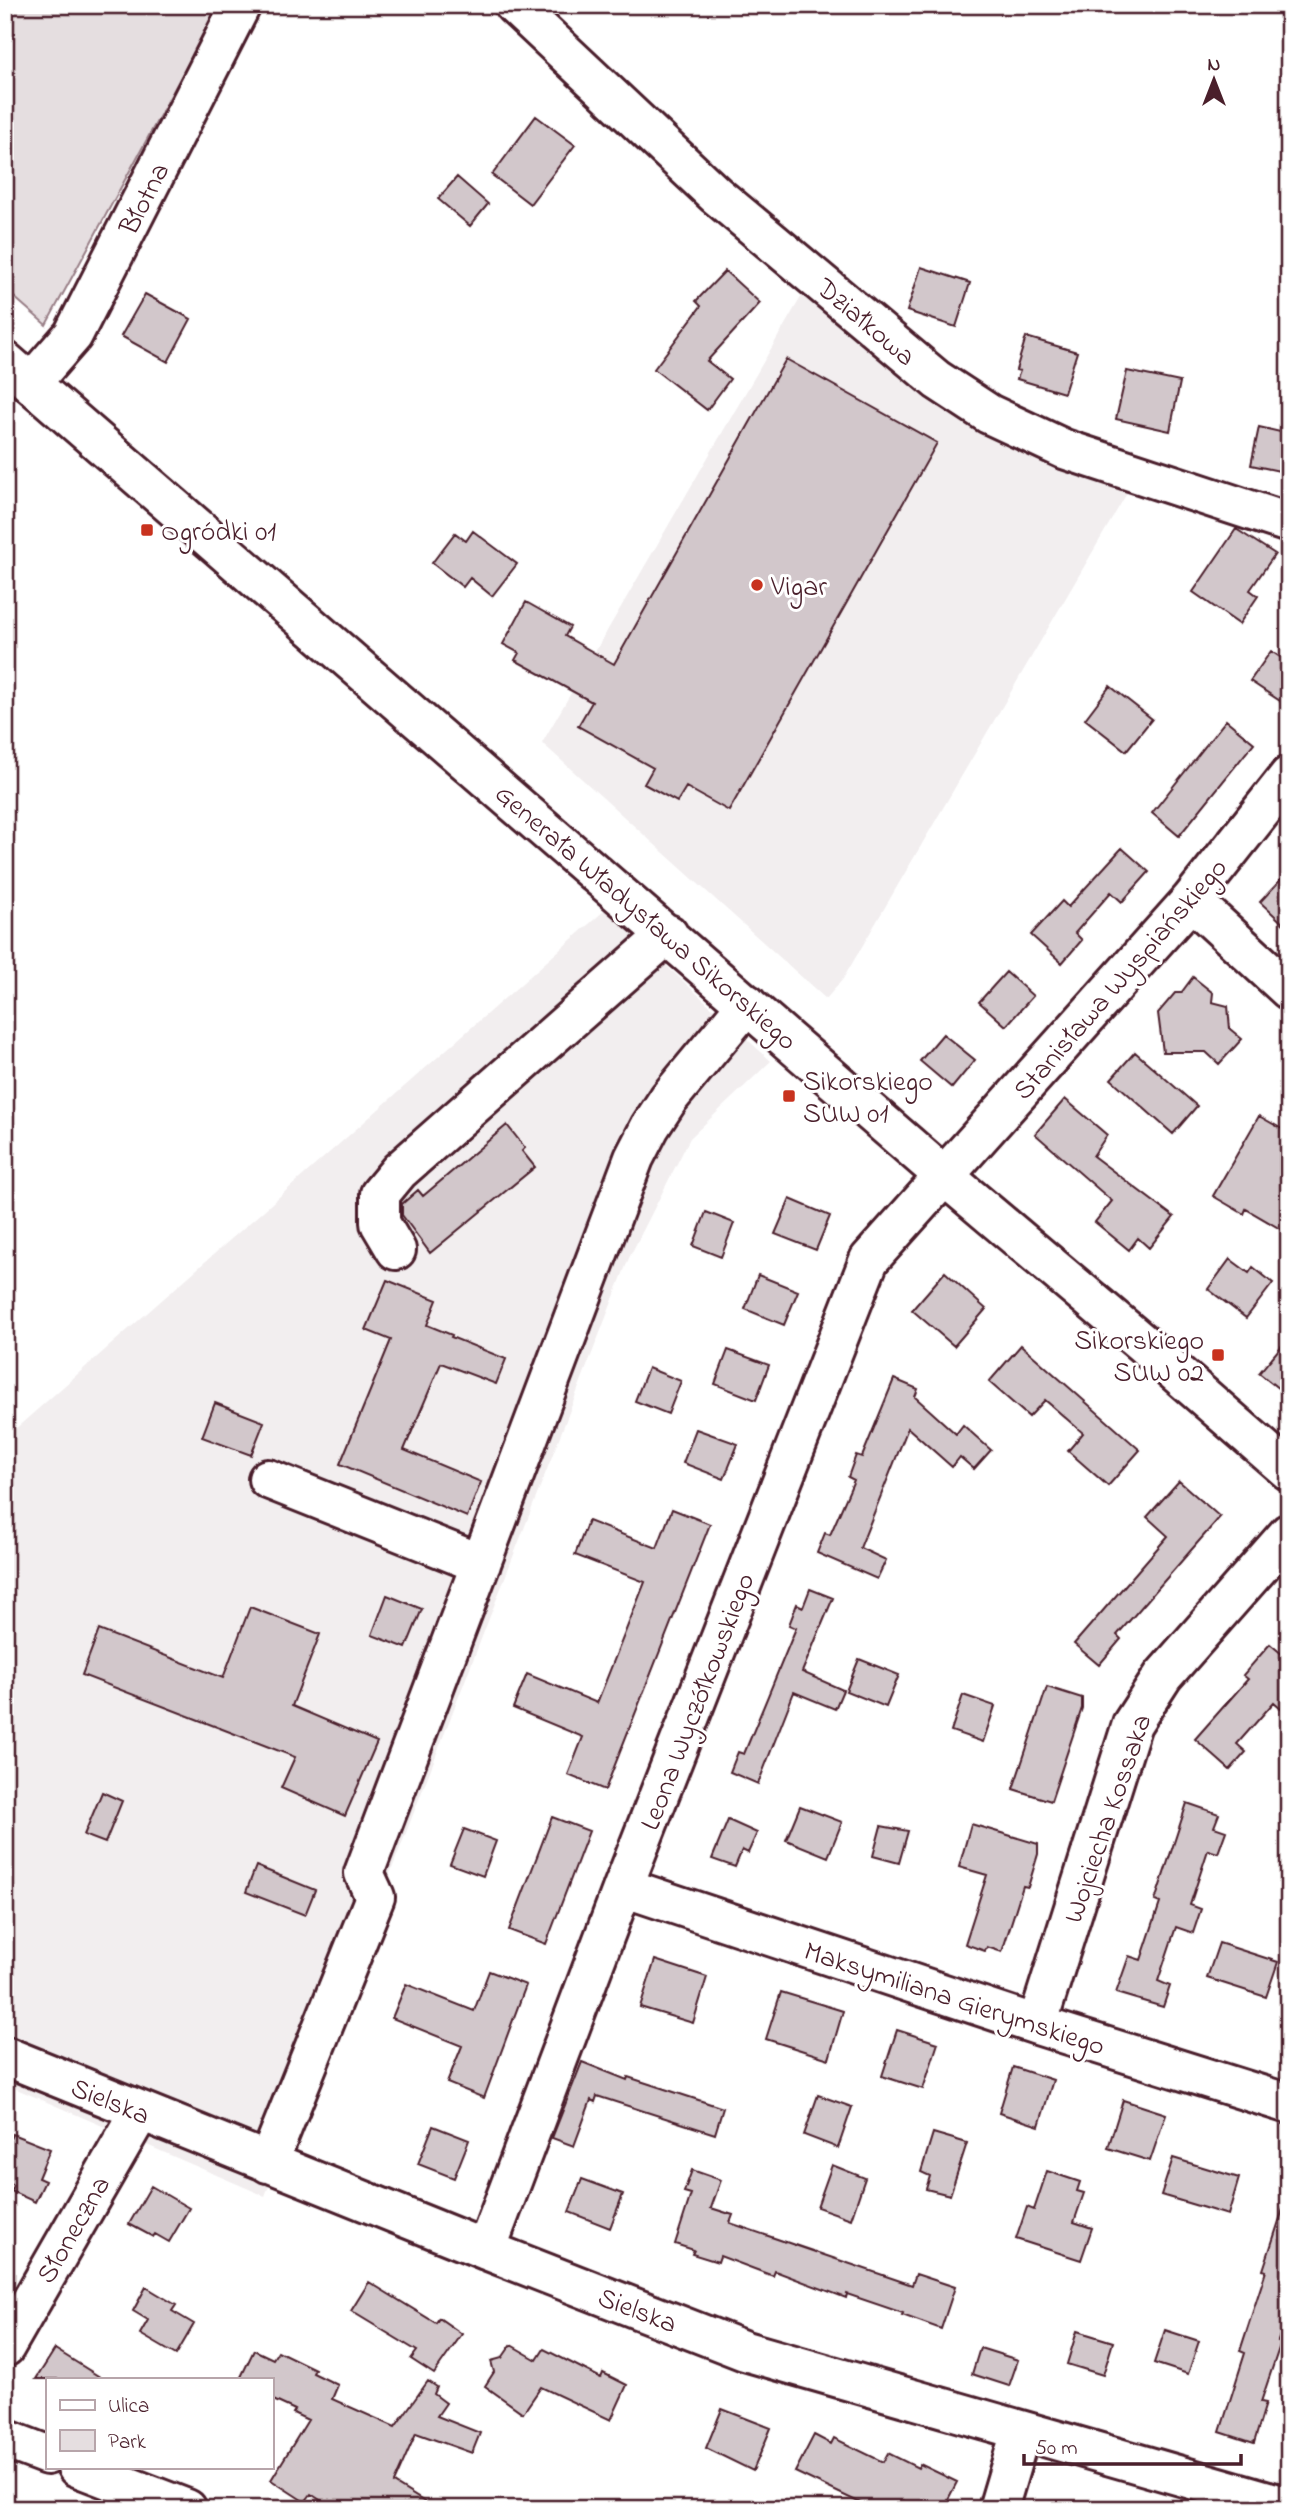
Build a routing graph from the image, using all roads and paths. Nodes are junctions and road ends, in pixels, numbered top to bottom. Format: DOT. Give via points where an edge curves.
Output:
graph roads {
  1 [pos="241,5"];
  2 [pos="514,5"];
  3 [pos="18,372"];
  4 [pos="1289,523"];
  5 [pos="1289,776"];
  6 [pos="1191,900"];
  7 [pos="668,934"];
  8 [pos="1289,990"];
  9 [pos="747,1004"];
  10 [pos="943,1175"];
  11 [pos="396,1250"];
  12 [pos="1289,1471"];
  13 [pos="268,1479"];
  14 [pos="1289,1533"];
  15 [pos="481,1563"];
  16 [pos="623,1887"];
  17 [pos="1037,2025"];
  18 [pos="5,2056"];
  19 [pos="1289,2104"];
  20 [pos="139,2112"];
  21 [pos="268,2163"];
  22 [pos="486,2250"];
  23 [pos="5,2347"];
  24 [pos="1021,2431"];
  25 [pos="5,2439"];
  26 [pos="46,2455"];
  27 [pos="80,2468"];
  28 [pos="1287,2500"];
  29 [pos="187,2509"];
  30 [pos="998,2509"];
  1 -- 3 [label="street, Błotna" via="73,335"];
  2 -- 4 [label="street, Działkowa" via="716,195 947,387 989,414 1064,449"];
  3 -- 7 [label="street, Generała Władysława Sikorskiego"];
  5 -- 6 [label="street, Stanisława Wyspiańskiego"];
  6 -- 8 [label="street"];
  6 -- 10 [label="street, Stanisława Wyspiańskiego"];
  7 -- 9 [label="street, Generała Władysława Sikorskiego"];
  7 -- 11 [label="street" via="399,1171 380,1194 380,1223"];
  9 -- 10 [label="street, Generała Władysława Sikorskiego"];
  9 -- 15 [label="street" via="668,1098 634,1158"];
  10 -- 12 [label="street, Generała Władysława Sikorskiego"];
  10 -- 16 [label="street, Leona Wyczółkowskiego" via="869,1260"];
  13 -- 15 [label="street"];
  14 -- 17 [label="street, Wojciecha Kossaka" via="1163,1676 1132,1724"];
  15 -- 21 [label="street" via="364,1873 375,1897"];
  16 -- 17 [label="street, Maksymiliana Gierymskiego"];
  16 -- 22 [label="street, Leona Wyczółkowskiego"];
  17 -- 19 [label="street, Maksymiliana Gierymskiego"];
  18 -- 20 [label="street, Sielska"];
  20 -- 21 [label="street, Sielska"];
  20 -- 23 [label="street, Słoneczna"];
  21 -- 22 [label="street, Sielska"];
  22 -- 24 [label="street, Sielska" via="746,2351"];
  24 -- 28 [label="street, Sielska"];
  24 -- 30 [label="street"];
  25 -- 26 [label="street"];
  27 -- 29 [label="street"];
}
